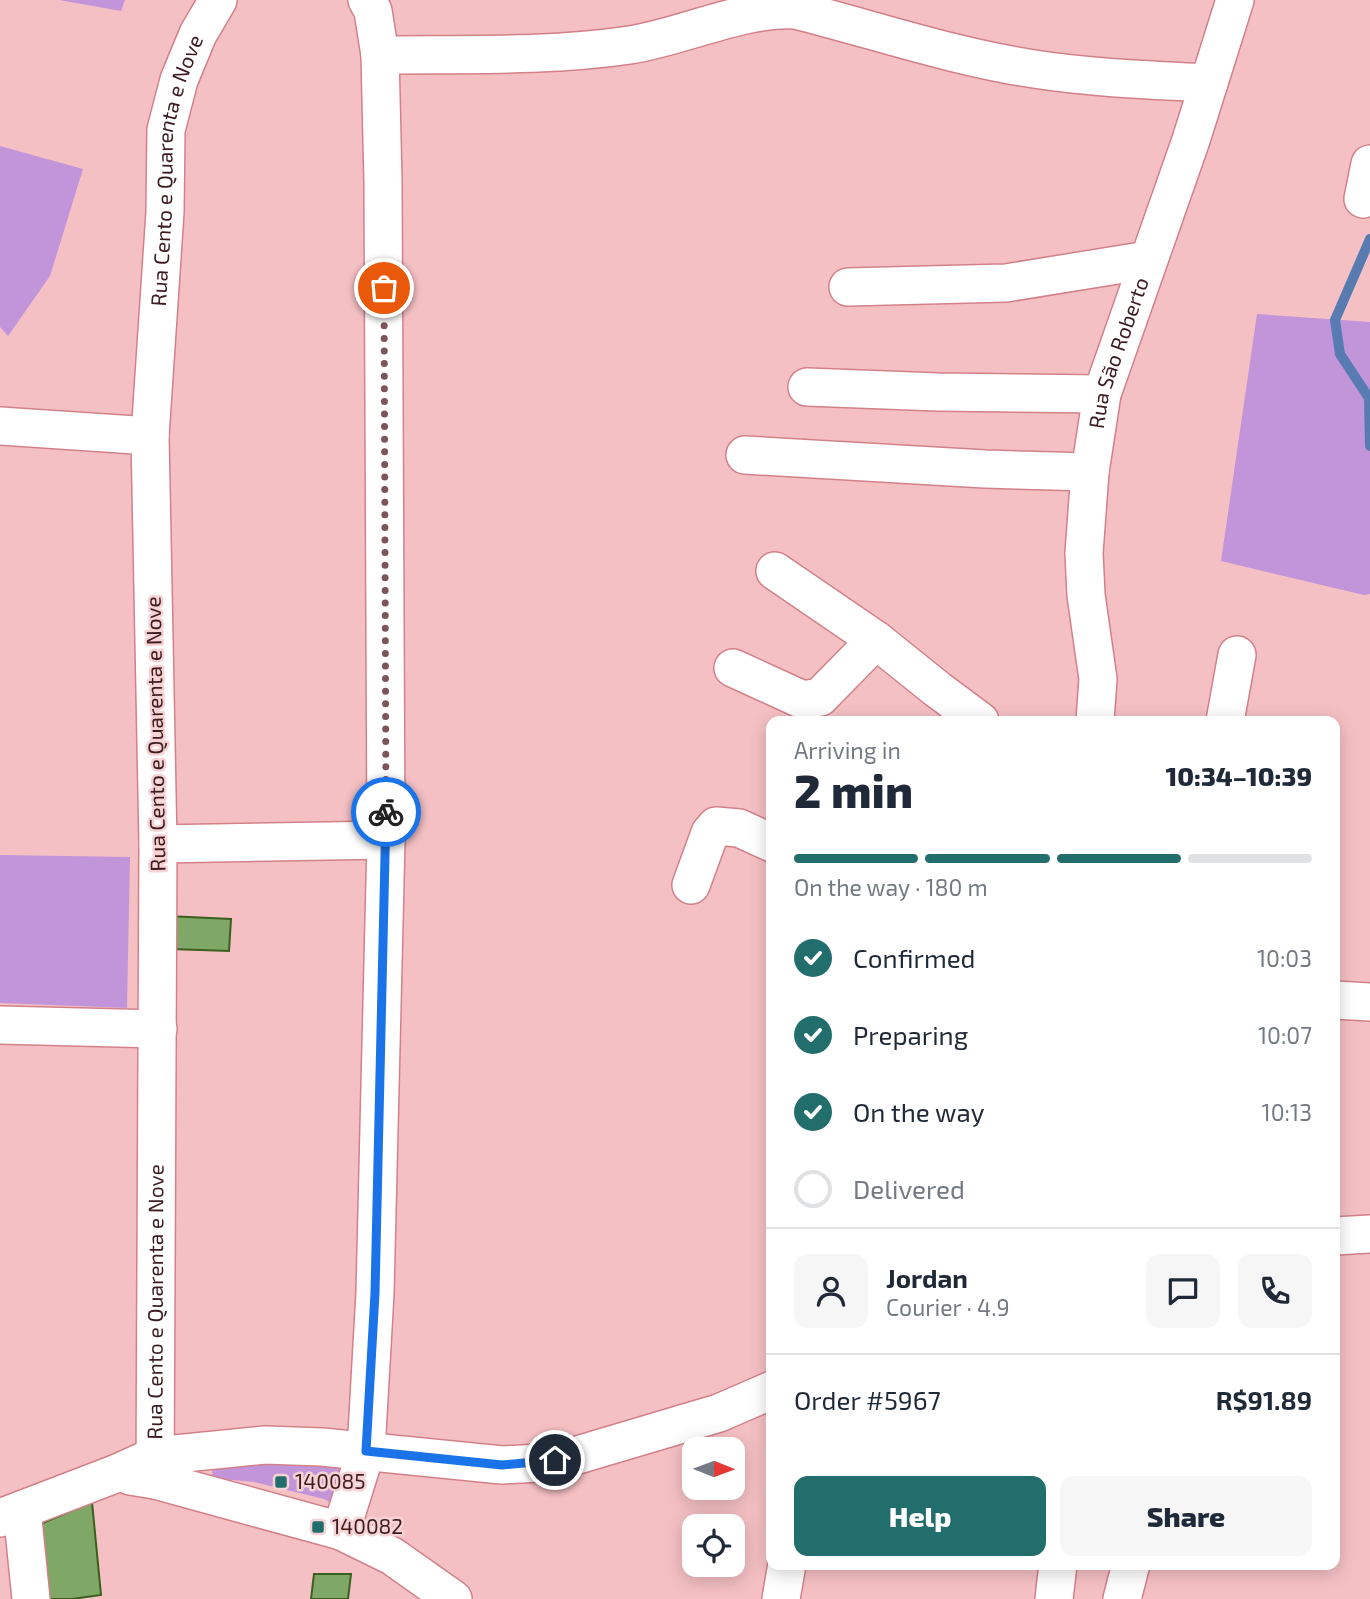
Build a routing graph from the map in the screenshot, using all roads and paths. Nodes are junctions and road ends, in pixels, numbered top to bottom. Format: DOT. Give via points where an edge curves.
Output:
graph roads {
  1 [pos="218,0"];
  2 [pos="367,0"];
  3 [pos="1235,0"];
  4 [pos="380,55"];
  5 [pos="1209,83"];
  6 [pos="1148,260"];
  7 [pos="848,287"];
  8 [pos="807,387"];
  9 [pos="1102,394"];
  10 [pos="0,426"];
  11 [pos="150,436"];
  12 [pos="745,455"];
  13 [pos="1090,472"];
  14 [pos="775,571"];
  15 [pos="876,640"];
  16 [pos="1237,655"];
  17 [pos="733,668"];
  18 [pos="973,716"];
  19 [pos="1095,716"];
  20 [pos="1225,716"];
  21 [pos="386,840"];
  22 [pos="766,840"];
  23 [pos="158,844"];
  24 [pos="691,885"];
  25 [pos="1340,1000"];
  26 [pos="1370,1002"];
  27 [pos="0,1025"];
  28 [pos="159,1029"];
  29 [pos="1370,1234"];
  30 [pos="1340,1236"];
  31 [pos="766,1393"];
  32 [pos="366,1451"];
  33 [pos="155,1468"];
  34 [pos="11,1514"];
  35 [pos="341,1531"];
  36 [pos="786,1570"];
  37 [pos="1057,1570"];
  38 [pos="1129,1570"];
  39 [pos="31,1599"];
  40 [pos="453,1599"];
  41 [pos="782,1599"];
  42 [pos="1054,1599"];
  43 [pos="1122,1599"];
  1 -- 11 [label="street, Rua Cento e Quarenta e Nove" via="179,80 166,130"];
  2 -- 4 [label="street"];
  3 -- 5 [label="street, Rua São Roberto"];
  4 -- 5 [label="street" via="586,50 668,38 779,9 1034,69"];
  4 -- 21 [label="street"];
  5 -- 6 [label="street, Rua São Roberto"];
  6 -- 7 [label="street" via="1006,283"];
  6 -- 9 [label="street, Rua São Roberto"];
  8 -- 9 [label="street"];
  9 -- 13 [label="street, Rua São Roberto"];
  10 -- 11 [label="street"];
  11 -- 23 [label="street, Rua Cento e Quarenta e Nove"];
  12 -- 13 [label="street"];
  13 -- 19 [label="street, Rua São Roberto" via="1084,553 1098,679"];
  14 -- 15 [label="street"];
  15 -- 17 [label="street" via="813,699 803,700"];
  15 -- 18 [label="street"];
  16 -- 20 [label="street"];
  21 -- 23 [label="street"];
  21 -- 32 [label="street" via="375,1293"];
  22 -- 24 [label="street" via="739,828 716,825"];
  23 -- 28 [label="street, Rua Cento e Quarenta e Nove"];
  25 -- 26 [label="street"];
  27 -- 28 [label="street"];
  28 -- 33 [label="street, Rua Cento e Quarenta e Nove"];
  29 -- 30 [label="street"];
  31 -- 32 [label="street" via="719,1413 539,1463 502,1465"];
  32 -- 33 [label="street" via="265,1445"];
  32 -- 35 [label="street"];
  33 -- 34 [label="street" via="115,1474"];
  33 -- 35 [label="street"];
  34 -- 39 [label="street"];
  35 -- 40 [label="street" via="392,1556"];
  36 -- 41 [label="street"];
  37 -- 42 [label="street"];
  38 -- 43 [label="street"];
}
